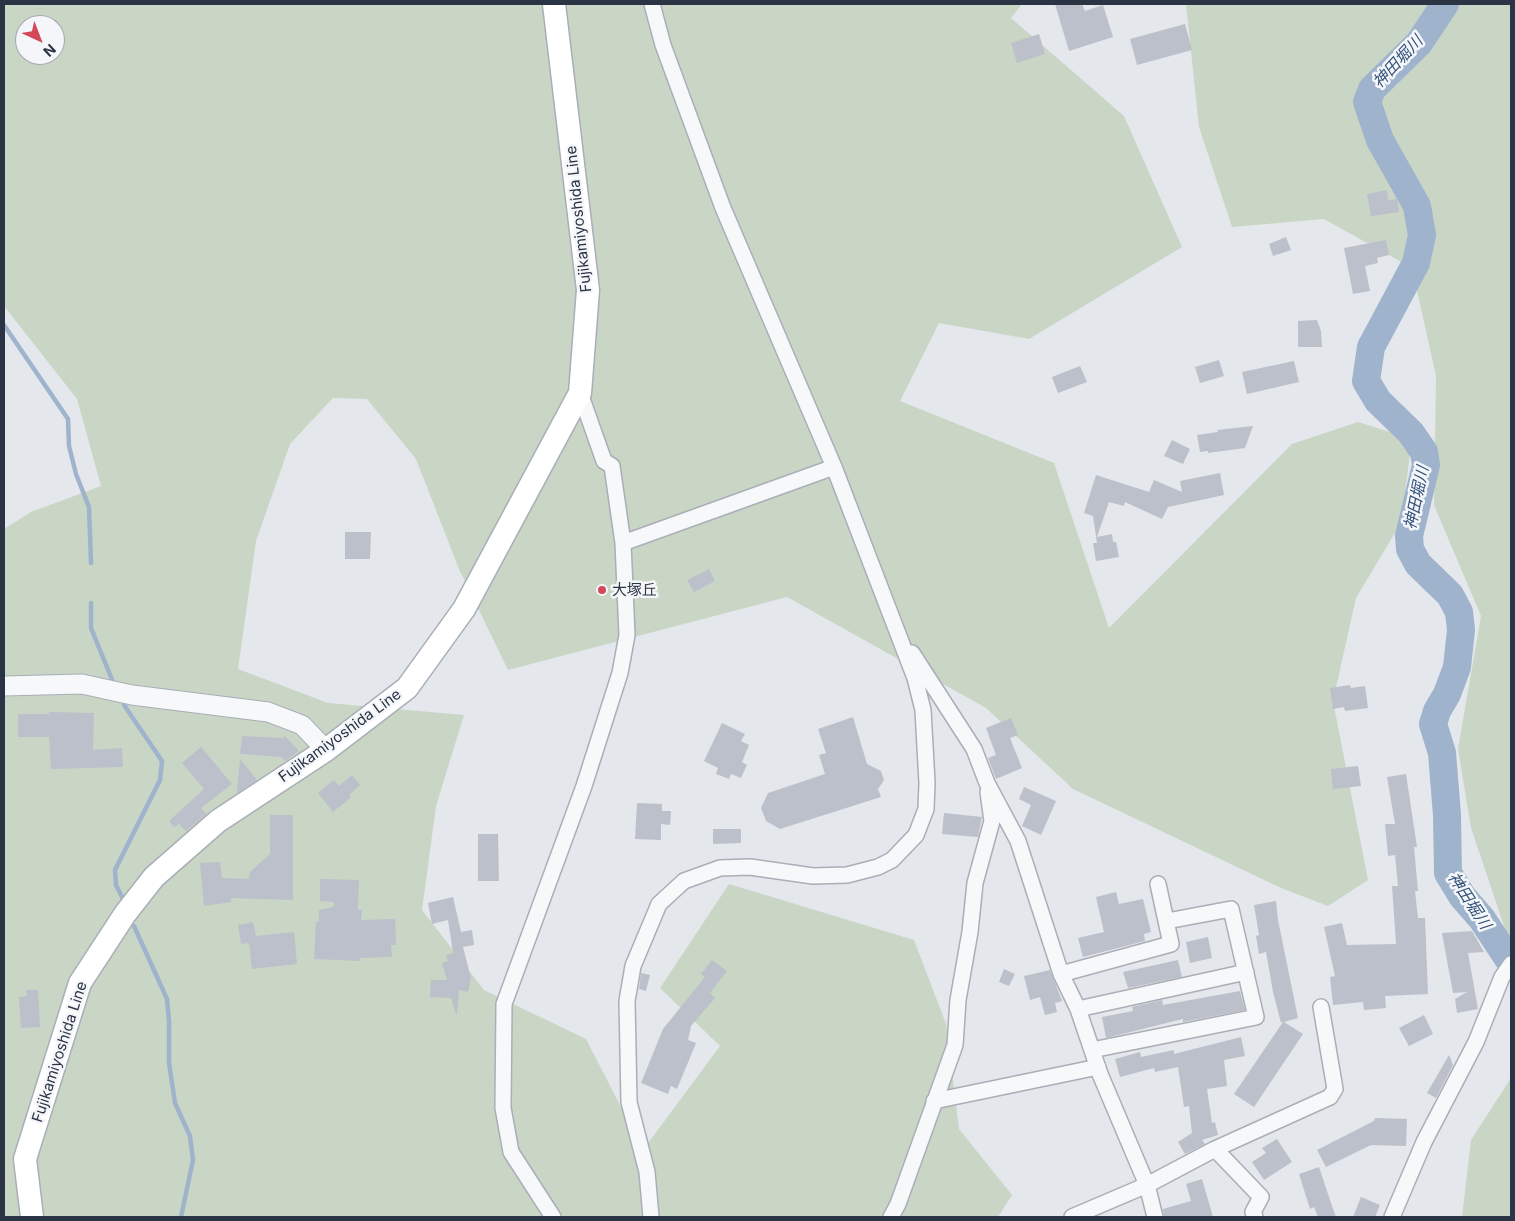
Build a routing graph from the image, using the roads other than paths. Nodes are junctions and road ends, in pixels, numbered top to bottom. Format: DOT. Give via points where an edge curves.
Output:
graph roads {
  1 [pos="554,4"];
  2 [pos="652,4"];
  3 [pos="580,393"];
  4 [pos="834,468"];
  5 [pos="623,543"];
  6 [pos="893,622"];
  7 [pos="4,686"];
  8 [pos="326,750"];
  9 [pos="987,783"];
  10 [pos="1158,884"];
  11 [pos="1167,922"];
  12 [pos="1511,964"];
  13 [pos="1246,972"];
  14 [pos="1061,974"];
  15 [pos="1321,1007"];
  16 [pos="1078,1009"];
  17 [pos="1092,1050"];
  18 [pos="1098,1067"];
  19 [pos="934,1101"];
  20 [pos="1215,1149"];
  21 [pos="1147,1185"];
  22 [pos="32,1217"];
  23 [pos="553,1217"];
  24 [pos="651,1217"];
  25 [pos="892,1217"];
  26 [pos="1072,1217"];
  27 [pos="1154,1217"];
  28 [pos="1255,1217"];
  29 [pos="1392,1217"];
  1 -- 3 [label="main road, Fujikamiyoshida Line" via="588,290"];
  2 -- 4 [label="street" via="723,208"];
  3 -- 5 [label="street" via="604,461 612,466"];
  3 -- 8 [label="main road, Fujikamiyoshida Line" via="464,609 407,688"];
  4 -- 5 [label="street"];
  4 -- 6 [label="street"];
  5 -- 23 [label="street" via="627,635 620,673 584,786 504,1004 503,1108 511,1152"];
  6 -- 9 [label="street" via="974,749"];
  6 -- 24 [label="street" via="915,678 923,710 926,809 916,836 892,860 847,875 813,876 750,866 720,868 684,881 659,904 633,966 627,1001 629,1102 647,1172"];
  7 -- 8 [label="street" via="82,684 132,695 268,712 302,725"];
  8 -- 22 [label="main road, Fujikamiyoshida Line" via="218,821 154,877 125,914 80,983 25,1159"];
  9 -- 14 [label="street" via="1018,841"];
  9 -- 19 [label="street" via="992,822 975,883 958,1000 955,1045"];
  10 -- 11 [label="street"];
  11 -- 13 [label="street" via="1231,909"];
  11 -- 14 [label="street" via="1171,944"];
  12 -- 29 [label="street" via="1502,977 1476,1042 1424,1142"];
  13 -- 16 [label="street"];
  13 -- 17 [label="street" via="1256,1016"];
  14 -- 16 [label="street"];
  15 -- 20 [label="street" via="1336,1089 1330,1097"];
  16 -- 17 [label="street"];
  17 -- 18 [label="street"];
  18 -- 19 [label="street"];
  18 -- 21 [label="street"];
  19 -- 25 [label="street"];
  20 -- 21 [label="street"];
  20 -- 28 [label="street" via="1261,1197 1253,1212"];
  21 -- 26 [label="street"];
  21 -- 27 [label="street"];
}
